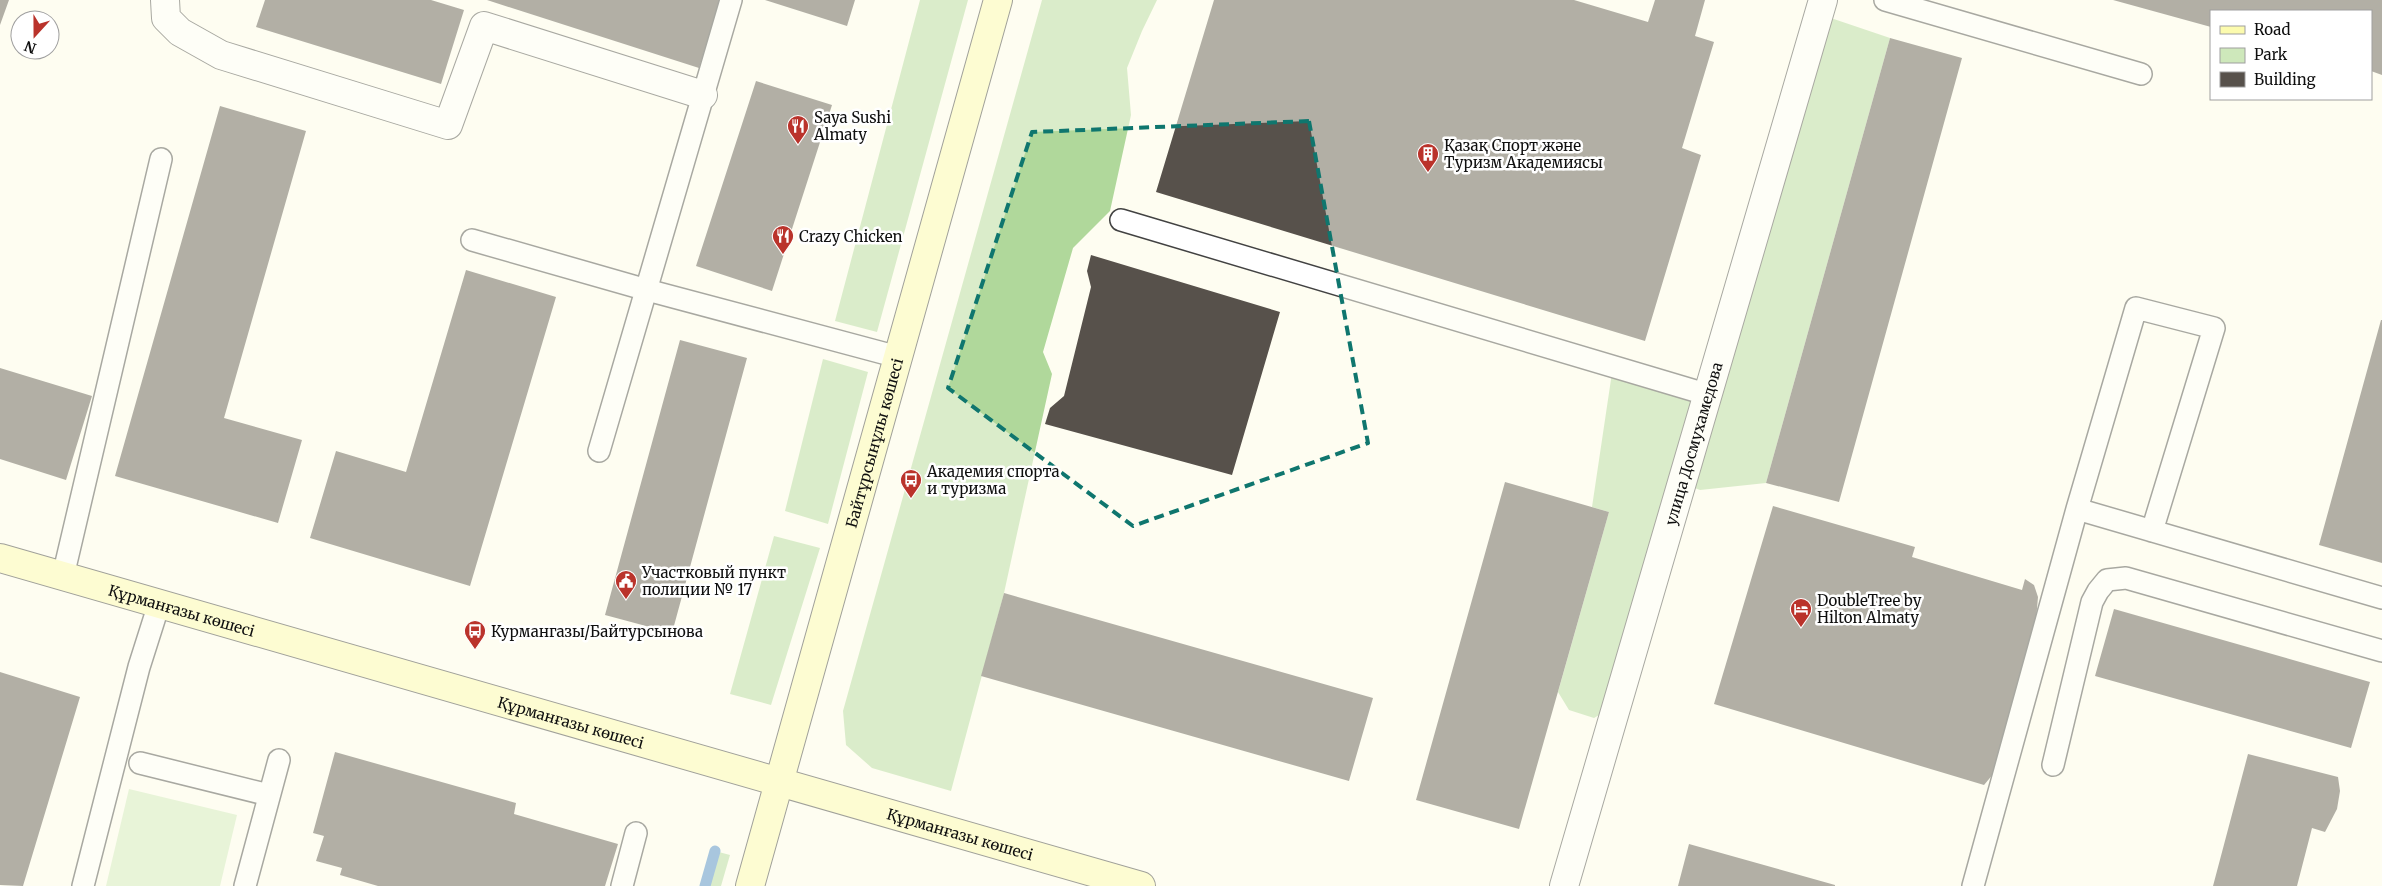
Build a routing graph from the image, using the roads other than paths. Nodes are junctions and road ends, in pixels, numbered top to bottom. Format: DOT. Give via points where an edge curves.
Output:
graph roads {
  1 [pos="165,0"];
  2 [pos="730,0"];
  3 [pos="998,0"];
  4 [pos="1823,0"];
  5 [pos="1885,0"];
  6 [pos="2141,74"];
  7 [pos="703,94"];
  8 [pos="161,159"];
  9 [pos="1121,220"];
  10 [pos="472,240"];
  11 [pos="647,290"];
  12 [pos="898,357"];
  13 [pos="1709,395"];
  14 [pos="599,451"];
  15 [pos="2077,508"];
  16 [pos="2152,531"];
  17 [pos="0,558"];
  18 [pos="62,576"];
  19 [pos="2382,598"];
  20 [pos="159,604"];
  21 [pos="2382,651"];
  22 [pos="279,760"];
  23 [pos="140,763"];
  24 [pos="2054,765"];
  25 [pos="780,782"];
  26 [pos="269,795"];
  27 [pos="636,833"];
  28 [pos="83,886"];
  29 [pos="245,886"];
  30 [pos="622,886"];
  31 [pos="750,886"];
  32 [pos="1141,886"];
  33 [pos="1564,886"];
  34 [pos="1973,886"];
  1 -- 7 [label="street" via="166,18 180,32 221,55 448,125 484,26"];
  2 -- 7 [label="lane"];
  3 -- 12 [label="street, Байтұрсынұлы көшесі"];
  4 -- 13 [label="street, улица Досмухамедова"];
  5 -- 6 [label="lane"];
  7 -- 11 [label="lane"];
  8 -- 18 [label="lane"];
  9 -- 13 [label="lane"];
  10 -- 11 [label="lane"];
  11 -- 12 [label="lane"];
  11 -- 14 [label="lane"];
  12 -- 25 [label="street, Байтұрсынұлы көшесі"];
  13 -- 33 [label="street, улица Досмухамедова"];
  15 -- 16 [label="lane"];
  15 -- 16 [label="lane" via="2136,308 2214,328"];
  15 -- 34 [label="lane"];
  16 -- 19 [label="lane"];
  17 -- 18 [label="street, Құрманғазы көшесі"];
  18 -- 20 [label="street, Құрманғазы көшесі"];
  20 -- 25 [label="street, Құрманғазы көшесі"];
  20 -- 28 [label="lane" via="139,667"];
  21 -- 24 [label="lane" via="2126,578 2108,580 2092,602"];
  22 -- 26 [label="lane"];
  23 -- 26 [label="lane"];
  25 -- 31 [label="street, Байтұрсынұлы көшесі"];
  25 -- 32 [label="street, Құрманғазы көшесі"];
  26 -- 29 [label="lane"];
  27 -- 30 [label="lane"];
}
